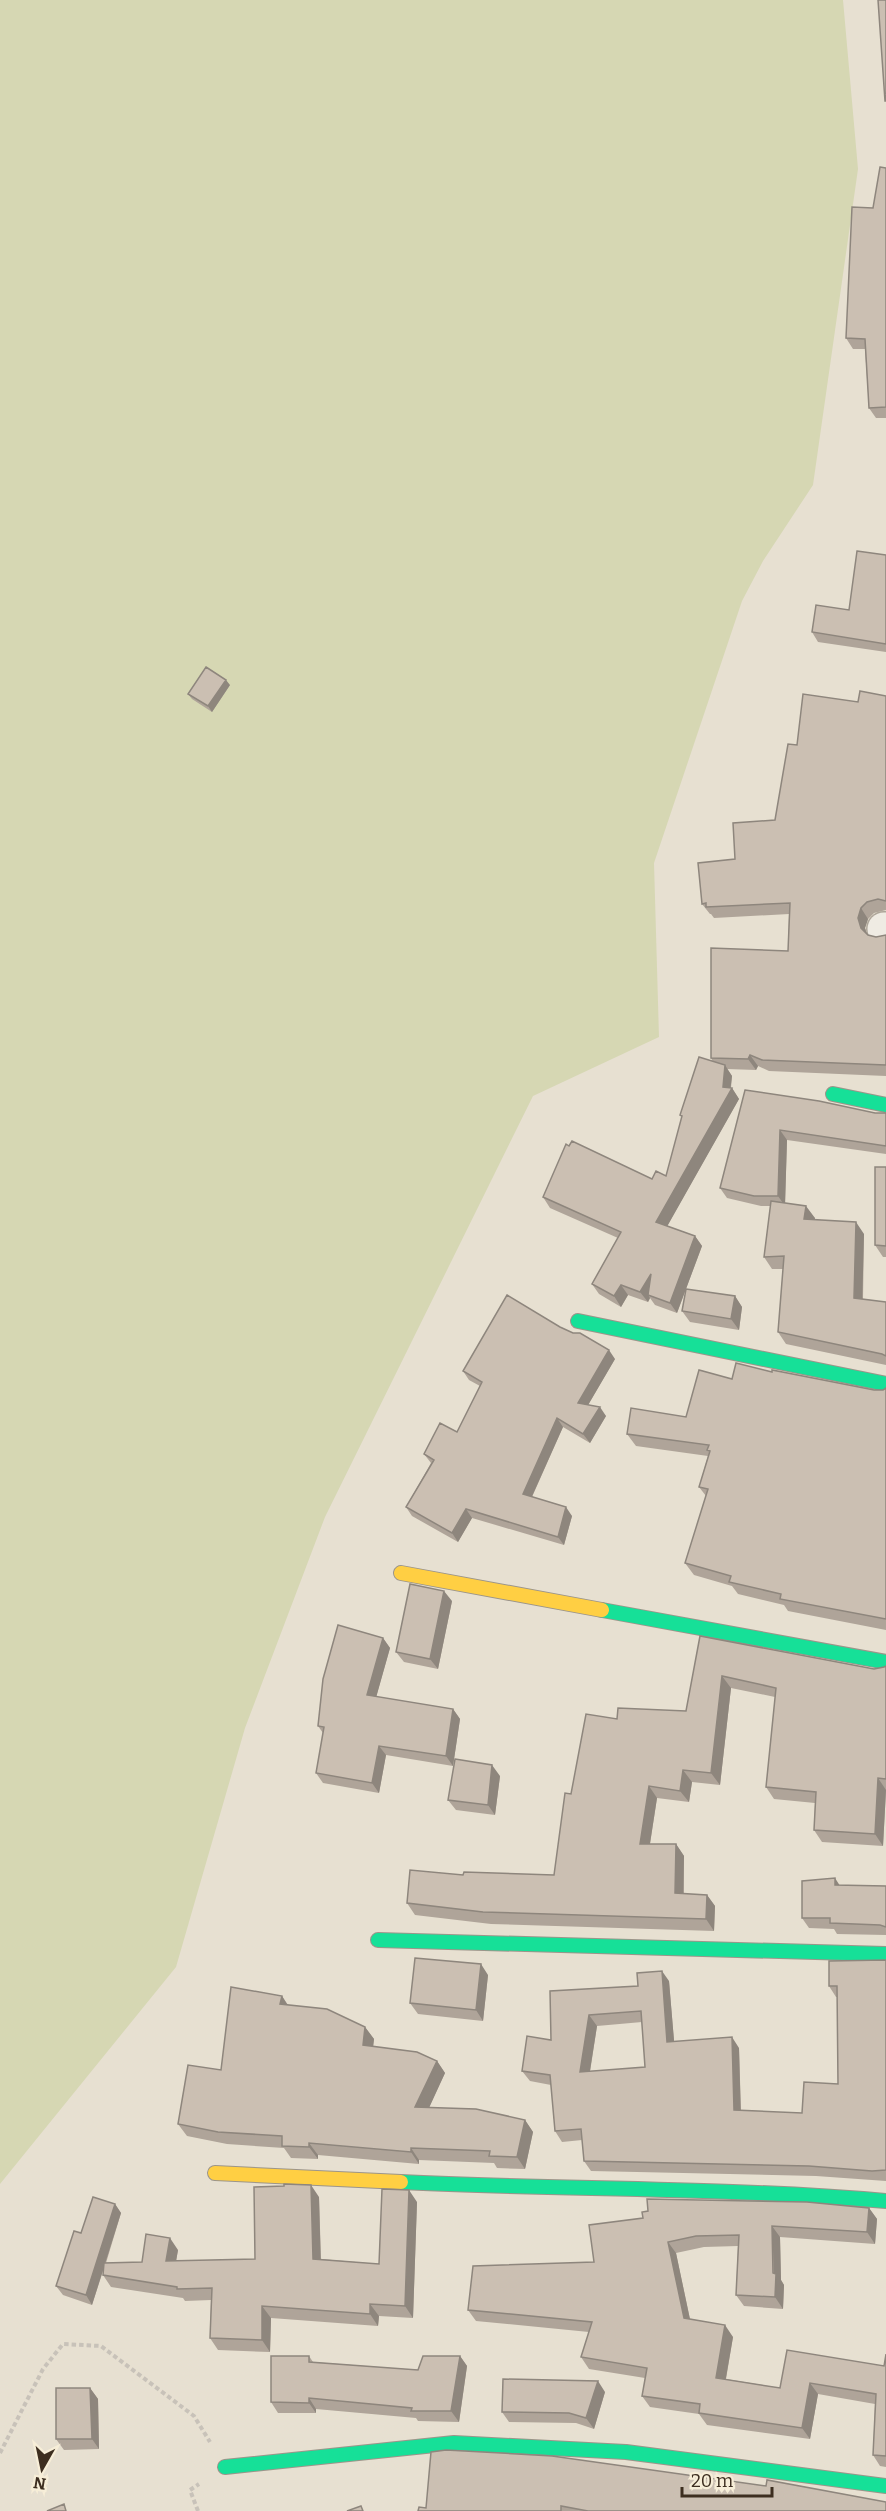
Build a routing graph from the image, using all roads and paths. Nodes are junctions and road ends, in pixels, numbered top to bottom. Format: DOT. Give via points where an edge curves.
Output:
graph roads {
  1 [pos="833,1094"];
  2 [pos="886,1105"];
  3 [pos="578,1321"];
  4 [pos="886,1384"];
  5 [pos="401,1573"];
  6 [pos="886,1662"];
  7 [pos="378,1940"];
  8 [pos="886,1954"];
  9 [pos="215,2173"];
  10 [pos="886,2201"];
  11 [pos="0,2453"];
  12 [pos="225,2467"];
  13 [pos="886,2486"];
  1 -- 2 [label="street"];
  3 -- 4 [label="street"];
  5 -- 6 [label="street"];
  7 -- 8 [label="street"];
  9 -- 10 [label="street" via="544,2189 816,2195"];
  11 -- 12 [label="path" via="43,2369 63,2344 101,2346 194,2416"];
  12 -- 13 [label="street" via="454,2443 626,2452"];
}
